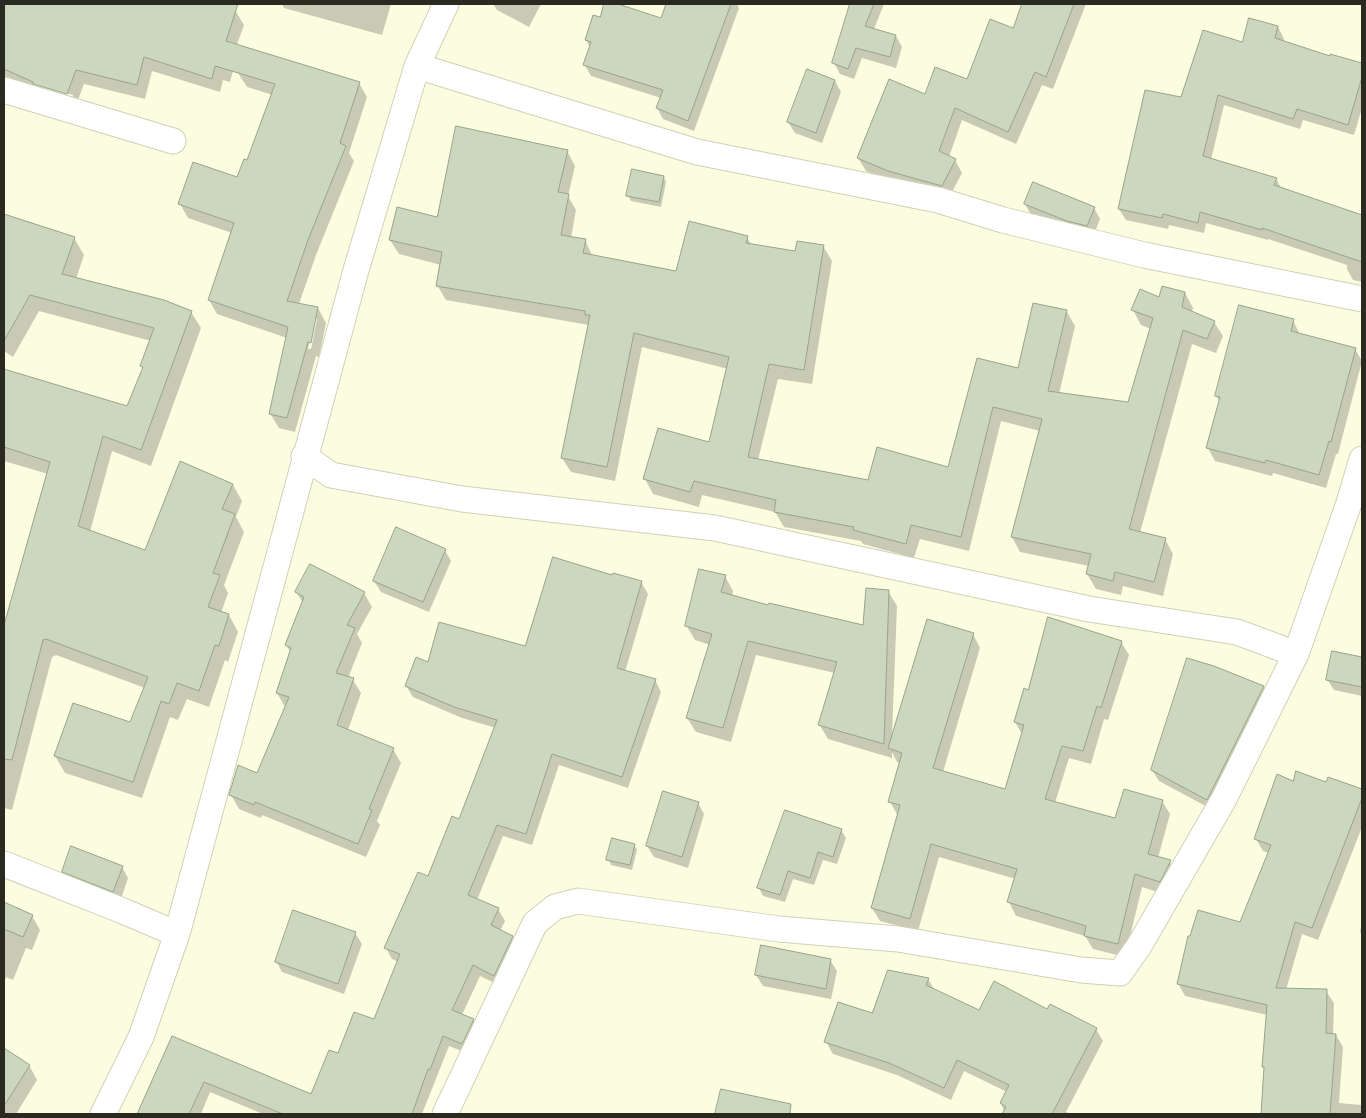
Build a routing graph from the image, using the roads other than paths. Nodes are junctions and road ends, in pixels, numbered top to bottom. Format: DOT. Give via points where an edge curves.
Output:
graph roads {
  1 [pos="446,4"];
  2 [pos="417,66"];
  3 [pos="4,90"];
  4 [pos="173,141"];
  5 [pos="1362,299"];
  6 [pos="304,456"];
  7 [pos="1362,459"];
  8 [pos="1296,654"];
  9 [pos="4,864"];
  10 [pos="177,934"];
  11 [pos="103,1114"];
  12 [pos="445,1114"];
  1 -- 2 [label="street"];
  2 -- 5 [label="street" via="697,152 938,200 1003,220 1144,255"];
  2 -- 6 [label="street"];
  3 -- 4 [label="street"];
  6 -- 8 [label="street" via="331,475 462,499 715,528 1089,609 1237,632"];
  6 -- 10 [label="street"];
  7 -- 8 [label="street"];
  8 -- 12 [label="street" via="1224,799 1120,973 1081,970 898,939 779,930 578,900 555,907 535,923"];
  9 -- 10 [label="street"];
  10 -- 11 [label="street" via="141,1037"];
}
